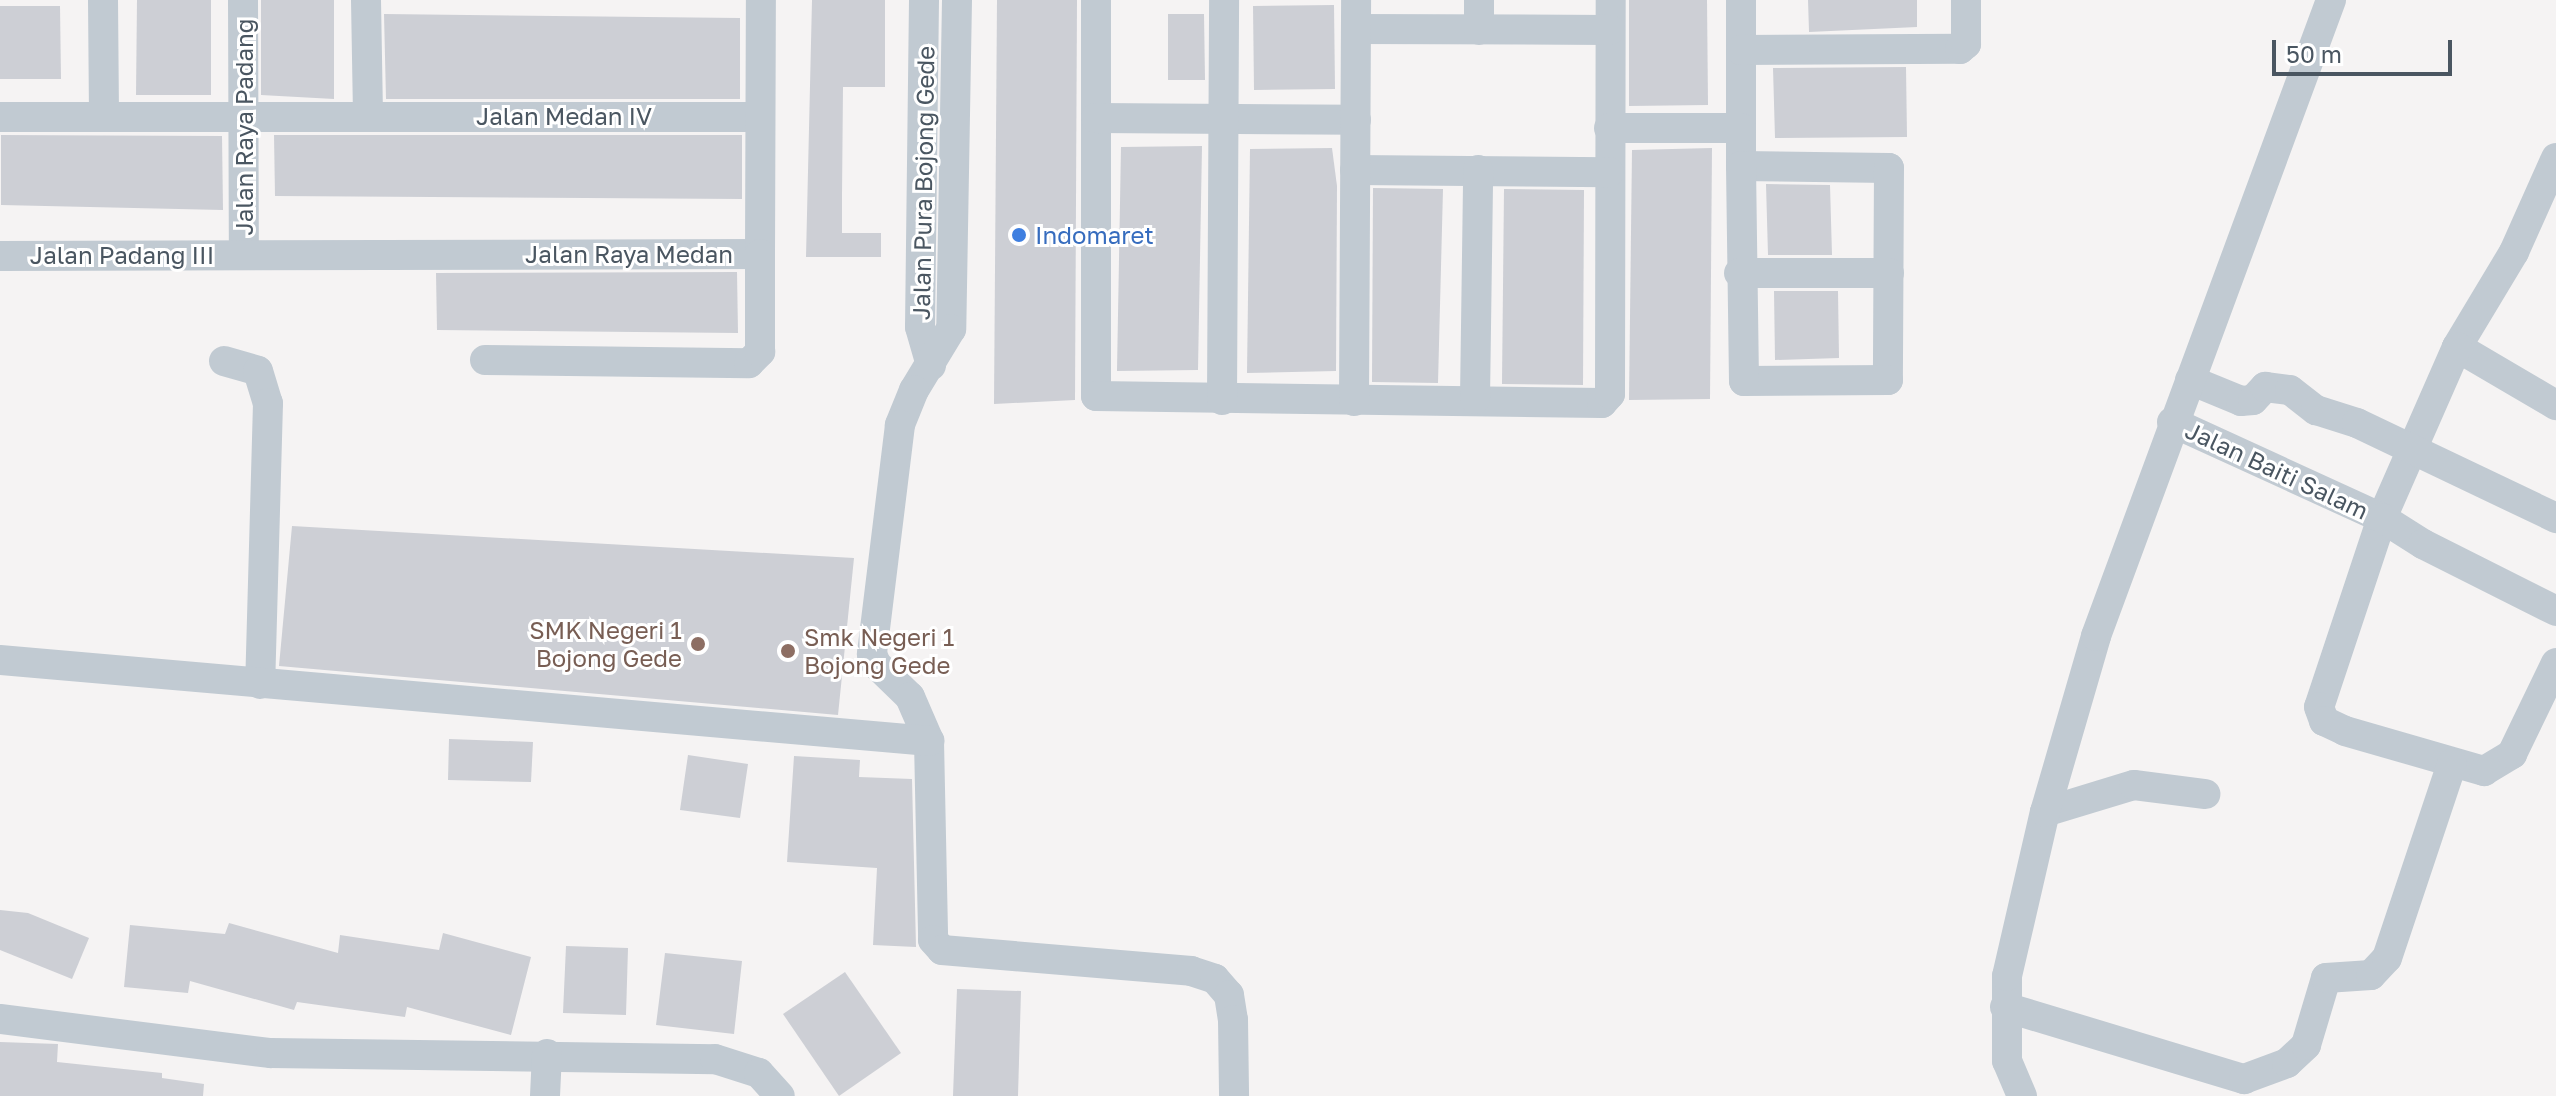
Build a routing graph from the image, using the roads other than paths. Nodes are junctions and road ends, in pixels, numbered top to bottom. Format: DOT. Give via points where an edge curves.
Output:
graph roads {
  1 [pos="103,0"];
  2 [pos="243,0"];
  3 [pos="366,0"];
  4 [pos="761,0"];
  5 [pos="924,0"];
  6 [pos="957,0"];
  7 [pos="1096,0"];
  8 [pos="1224,0"];
  9 [pos="1611,0"];
  10 [pos="1741,0"];
  11 [pos="1966,0"];
  12 [pos="2331,0"];
  13 [pos="1356,14"];
  14 [pos="1479,15"];
  15 [pos="1610,30"];
  16 [pos="1741,50"];
  17 [pos="104,116"];
  18 [pos="368,116"];
  19 [pos="0,117"];
  20 [pos="760,117"];
  21 [pos="1096,118"];
  22 [pos="243,119"];
  23 [pos="1224,119"];
  24 [pos="1356,120"];
  25 [pos="1609,128"];
  26 [pos="1741,128"];
  27 [pos="2556,158"];
  28 [pos="1741,166"];
  29 [pos="1355,170"];
  30 [pos="1478,170"];
  31 [pos="1609,172"];
  32 [pos="244,254"];
  33 [pos="760,254"];
  34 [pos="0,256"];
  35 [pos="1739,273"];
  36 [pos="1889,273"];
  37 [pos="2457,347"];
  38 [pos="485,360"];
  39 [pos="224,361"];
  40 [pos="931,365"];
  41 [pos="2190,380"];
  42 [pos="1475,399"];
  43 [pos="1222,400"];
  44 [pos="1354,401"];
  45 [pos="2556,405"];
  46 [pos="2172,422"];
  47 [pos="2409,449"];
  48 [pos="2382,518"];
  49 [pos="2556,518"];
  50 [pos="2556,611"];
  51 [pos="0,660"];
  52 [pos="2556,663"];
  53 [pos="260,684"];
  54 [pos="929,741"];
  55 [pos="2452,764"];
  56 [pos="2205,794"];
  57 [pos="2045,812"];
  58 [pos="2005,1007"];
  59 [pos="0,1019"];
  60 [pos="547,1054"];
  61 [pos="545,1096"];
  62 [pos="780,1096"];
  63 [pos="1234,1096"];
  64 [pos="2022,1096"];
  1 -- 17 [label="street"];
  2 -- 22 [label="street, Jalan Raya Padang"];
  3 -- 18 [label="street"];
  4 -- 20 [label="street, Jalan Raya Medan"];
  5 -- 40 [label="street, Jalan Pura Bojong Gede" via="920,327"];
  6 -- 40 [label="street" via="951,329"];
  7 -- 21 [label="street"];
  8 -- 23 [label="street"];
  9 -- 15 [label="street"];
  10 -- 16 [label="street"];
  11 -- 16 [label="street" via="1966,44 1960,49"];
  12 -- 41 [label="street"];
  13 -- 14 [label="street"];
  13 -- 24 [label="street"];
  14 -- 15 [label="street"];
  15 -- 25 [label="street"];
  16 -- 26 [label="street"];
  17 -- 19 [label="street"];
  17 -- 22 [label="street"];
  18 -- 20 [label="street, Jalan Medan IV"];
  18 -- 22 [label="street, Jalan Medan IV"];
  20 -- 33 [label="street, Jalan Raya Medan"];
  21 -- 23 [label="street"];
  21 -- 43 [label="street" via="1096,396"];
  22 -- 32 [label="street, Jalan Raya Padang"];
  23 -- 24 [label="street"];
  23 -- 43 [label="street"];
  24 -- 29 [label="street"];
  25 -- 26 [label="street"];
  25 -- 31 [label="street"];
  26 -- 28 [label="street"];
  27 -- 37 [label="street" via="2514,252"];
  28 -- 35 [label="street"];
  28 -- 36 [label="street" via="1885,165 1891,174"];
  29 -- 30 [label="street"];
  29 -- 44 [label="street"];
  30 -- 31 [label="street"];
  30 -- 42 [label="street"];
  31 -- 42 [label="street" via="1608,399"];
  32 -- 33 [label="street, Jalan Raya Medan"];
  32 -- 34 [label="street, Jalan Padang III"];
  33 -- 38 [label="street" via="760,352 749,363"];
  35 -- 36 [label="street"];
  35 -- 36 [label="street" via="1741,376 1749,383 1888,380"];
  37 -- 45 [label="street"];
  37 -- 47 [label="street"];
  39 -- 53 [label="street" via="258,371 268,403"];
  40 -- 54 [label="street" via="900,425 872,654 910,697"];
  41 -- 46 [label="street"];
  41 -- 47 [label="street" via="2225,397 2290,390 2316,410"];
  42 -- 44 [label="street"];
  43 -- 44 [label="street"];
  46 -- 48 [label="street, Jalan Baiti Salam"];
  46 -- 57 [label="street" via="2096,636"];
  47 -- 48 [label="street"];
  47 -- 49 [label="street"];
  48 -- 50 [label="street, Jalan Baiti Salam"];
  48 -- 55 [label="street" via="2319,707 2324,721 2345,731"];
  51 -- 53 [label="street"];
  52 -- 55 [label="street" via="2512,754 2484,771"];
  53 -- 54 [label="street"];
  54 -- 63 [label="street" via="933,940 942,950 1191,971 1215,979 1229,995"];
  55 -- 58 [label="street" via="2387,958 2371,975 2326,978 2306,1045 2287,1063 2244,1079"];
  56 -- 57 [label="street" via="2134,785"];
  57 -- 58 [label="street" via="2007,976"];
  58 -- 64 [label="street" via="2007,1061"];
  59 -- 60 [label="street" via="271,1053"];
  60 -- 61 [label="street"];
  60 -- 62 [label="street" via="715,1059 759,1073"];
}
